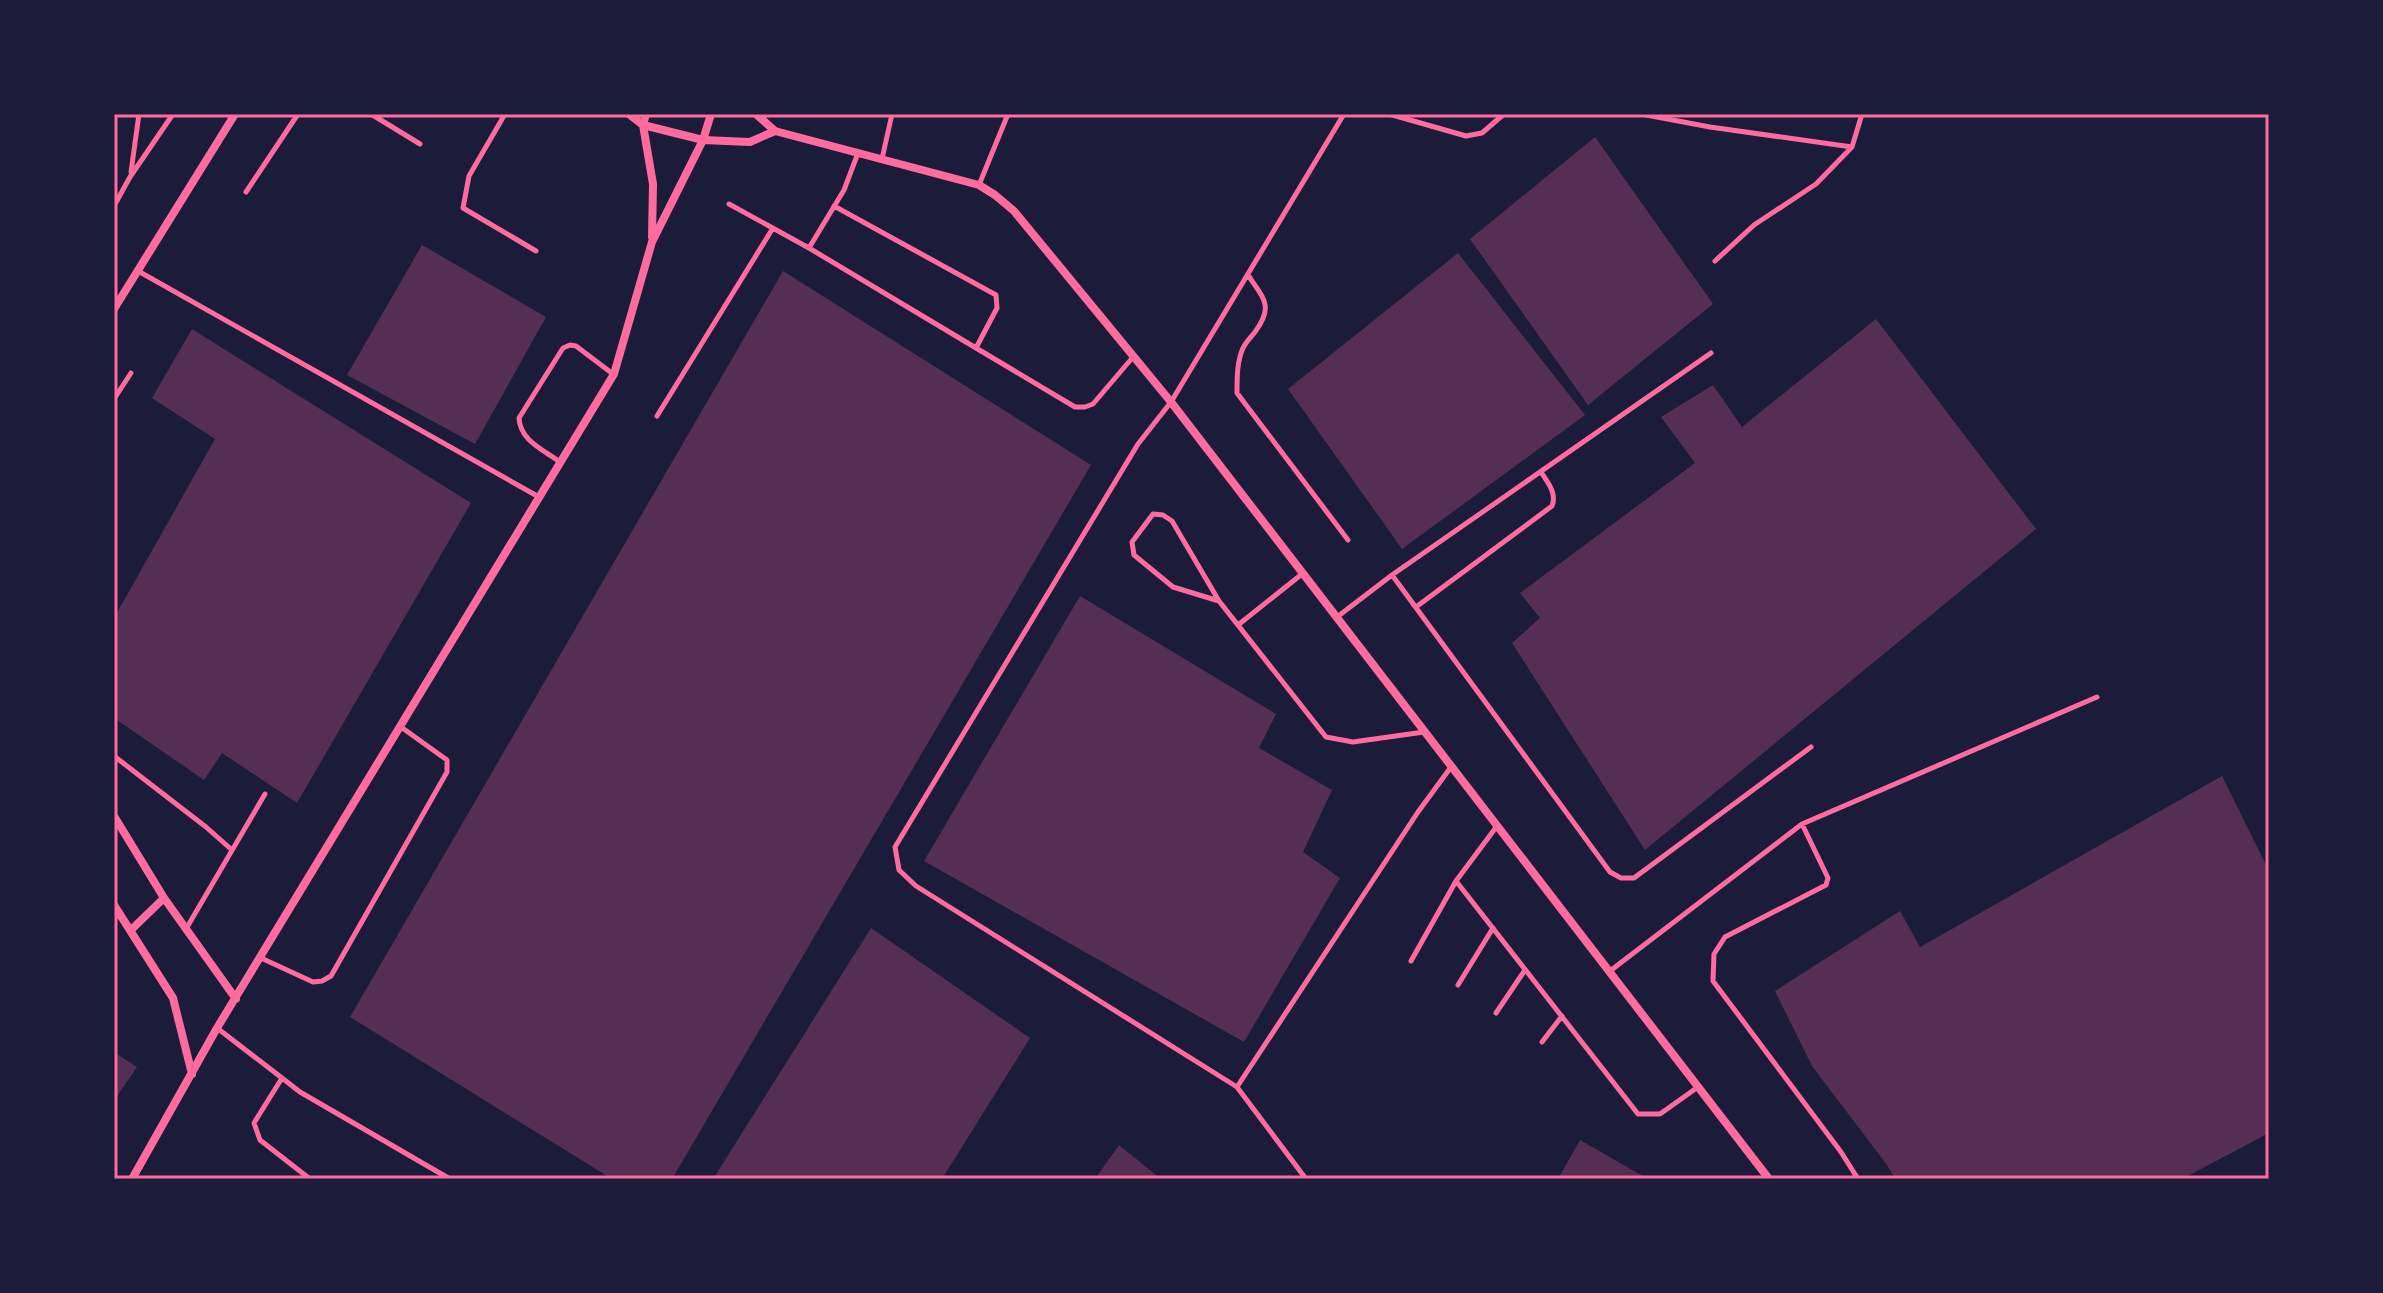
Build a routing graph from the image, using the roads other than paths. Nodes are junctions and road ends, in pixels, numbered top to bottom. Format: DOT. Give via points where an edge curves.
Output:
graph roads {
  1 [pos="139,114"];
  2 [pos="173,114"];
  3 [pos="235,114"];
  4 [pos="298,114"];
  5 [pos="371,114"];
  6 [pos="505,114"];
  7 [pos="629,114"];
  8 [pos="646,114"];
  9 [pos="711,114"];
  10 [pos="756,114"];
  11 [pos="892,114"];
  12 [pos="1008,114"];
  13 [pos="1344,114"];
  14 [pos="1389,114"];
  15 [pos="1504,114"];
  16 [pos="1641,114"];
  17 [pos="1862,114"];
  18 [pos="643,125"];
  19 [pos="775,131"];
  20 [pos="703,140"];
  21 [pos="420,144"];
  22 [pos="1852,147"];
  23 [pos="859,152"];
  24 [pos="882,159"];
  25 [pos="130,177"];
  26 [pos="979,185"];
  27 [pos="246,192"];
  28 [pos="729,204"];
  29 [pos="114,206"];
  30 [pos="834,206"];
  31 [pos="773,228"];
  32 [pos="652,242"];
  33 [pos="809,248"];
  34 [pos="536,251"];
  35 [pos="1715,261"];
  36 [pos="138,271"];
  37 [pos="1248,275"];
  38 [pos="114,309"];
  39 [pos="976,348"];
  40 [pos="1711,353"];
  41 [pos="1133,357"];
  42 [pos="131,373"];
  43 [pos="614,374"];
  44 [pos="114,399"];
  45 [pos="1171,402"];
  46 [pos="657,416"];
  47 [pos="561,462"];
  48 [pos="1541,472"];
  49 [pos="540,497"];
  50 [pos="1348,540"];
  51 [pos="1302,574"];
  52 [pos="1392,575"];
  53 [pos="1219,601"];
  54 [pos="1416,607"];
  55 [pos="1336,618"];
  56 [pos="1238,625"];
  57 [pos="2097,697"];
  58 [pos="401,727"];
  59 [pos="1424,732"];
  60 [pos="1811,747"];
  61 [pos="114,756"];
  62 [pos="1451,767"];
  63 [pos="265,794"];
  64 [pos="114,816"];
  65 [pos="1802,824"];
  66 [pos="1497,826"];
  67 [pos="232,850"];
  68 [pos="1456,881"];
  69 [pos="164,898"];
  70 [pos="114,905"];
  71 [pos="1493,928"];
  72 [pos="186,929"];
  73 [pos="131,930"];
  74 [pos="261,958"];
  75 [pos="1411,961"];
  76 [pos="1525,970"];
  77 [pos="1609,972"];
  78 [pos="1458,985"];
  79 [pos="236,999"];
  80 [pos="1496,1013"];
  81 [pos="1562,1016"];
  82 [pos="217,1028"];
  83 [pos="1542,1042"];
  84 [pos="192,1074"];
  85 [pos="282,1078"];
  86 [pos="1237,1087"];
  87 [pos="1698,1087"];
  88 [pos="132,1179"];
  89 [pos="310,1179"];
  90 [pos="450,1179"];
  91 [pos="1306,1179"];
  92 [pos="1769,1179"];
  93 [pos="1858,1179"];
  1 -- 25 [label="lane"];
  2 -- 25 [label="lane"];
  3 -- 36 [label="street"];
  4 -- 27 [label="lane"];
  5 -- 21 [label="lane"];
  6 -- 34 [label="lane" via="469,176 463,208"];
  7 -- 18 [label="street"];
  8 -- 18 [label="street"];
  9 -- 20 [label="street"];
  10 -- 19 [label="street"];
  11 -- 24 [label="lane"];
  12 -- 26 [label="lane"];
  13 -- 37 [label="lane"];
  14 -- 15 [label="lane" via="1466,136 1482,133"];
  16 -- 22 [label="lane"];
  17 -- 22 [label="lane"];
  18 -- 20 [label="street"];
  18 -- 32 [label="street" via="653,184"];
  19 -- 20 [label="street" via="750,142"];
  19 -- 23 [label="street"];
  20 -- 32 [label="street"];
  22 -- 35 [label="lane" via="1816,184 1754,225"];
  23 -- 24 [label="street"];
  23 -- 30 [label="lane"];
  24 -- 26 [label="street"];
  25 -- 29 [label="lane"];
  26 -- 41 [label="street" via="1014,211"];
  28 -- 31 [label="lane"];
  30 -- 33 [label="lane"];
  30 -- 39 [label="lane" via="996,295 997,308"];
  31 -- 33 [label="lane"];
  31 -- 46 [label="lane"];
  32 -- 43 [label="street"];
  33 -- 39 [label="lane"];
  36 -- 38 [label="street"];
  36 -- 49 [label="lane"];
  37 -- 45 [label="lane"];
  37 -- 50 [label="lane" via="1266,302 1266,311 1243,347 1237,393"];
  39 -- 41 [label="lane" via="1075,407 1093,404"];
  40 -- 48 [label="lane"];
  41 -- 45 [label="street"];
  42 -- 44 [label="lane"];
  43 -- 47 [label="street"];
  43 -- 47 [label="lane" via="576,346 563,348 519,418 525,437"];
  45 -- 51 [label="street"];
  45 -- 86 [label="lane" via="1138,444 895,847 899,870 916,886"];
  47 -- 49 [label="street"];
  48 -- 52 [label="lane"];
  48 -- 54 [label="lane" via="1555,499 1552,506"];
  49 -- 58 [label="street"];
  51 -- 55 [label="street"];
  51 -- 56 [label="lane"];
  52 -- 54 [label="lane"];
  52 -- 55 [label="lane"];
  53 -- 53 [label="lane" via="1173,587 1134,555 1132,542 1153,514 1172,521"];
  53 -- 56 [label="lane"];
  54 -- 60 [label="lane" via="1610,872 1621,878 1634,878"];
  55 -- 59 [label="street"];
  56 -- 59 [label="lane" via="1326,737 1353,742"];
  57 -- 65 [label="lane"];
  58 -- 74 [label="street"];
  58 -- 74 [label="lane" via="447,760 447,772 331,976 313,982"];
  59 -- 62 [label="street"];
  61 -- 67 [label="lane"];
  62 -- 66 [label="street"];
  62 -- 86 [label="lane"];
  63 -- 67 [label="lane"];
  64 -- 69 [label="street"];
  65 -- 77 [label="lane"];
  65 -- 93 [label="lane" via="1828,878 1826,885 1725,937 1714,954 1713,981"];
  66 -- 68 [label="lane"];
  66 -- 77 [label="street"];
  67 -- 72 [label="lane"];
  68 -- 71 [label="lane"];
  68 -- 75 [label="lane"];
  69 -- 72 [label="street"];
  69 -- 73 [label="street"];
  70 -- 73 [label="street"];
  71 -- 76 [label="lane"];
  71 -- 78 [label="lane"];
  72 -- 79 [label="street"];
  73 -- 84 [label="street" via="173,998"];
  74 -- 79 [label="street"];
  76 -- 80 [label="lane"];
  76 -- 81 [label="lane"];
  77 -- 87 [label="street"];
  79 -- 82 [label="street"];
  81 -- 83 [label="lane"];
  81 -- 87 [label="lane" via="1638,1114 1660,1114"];
  82 -- 84 [label="street"];
  82 -- 85 [label="lane"];
  84 -- 88 [label="street"];
  85 -- 89 [label="lane" via="254,1123 255,1132"];
  85 -- 90 [label="lane"];
  86 -- 91 [label="lane"];
  87 -- 92 [label="street"];
}
